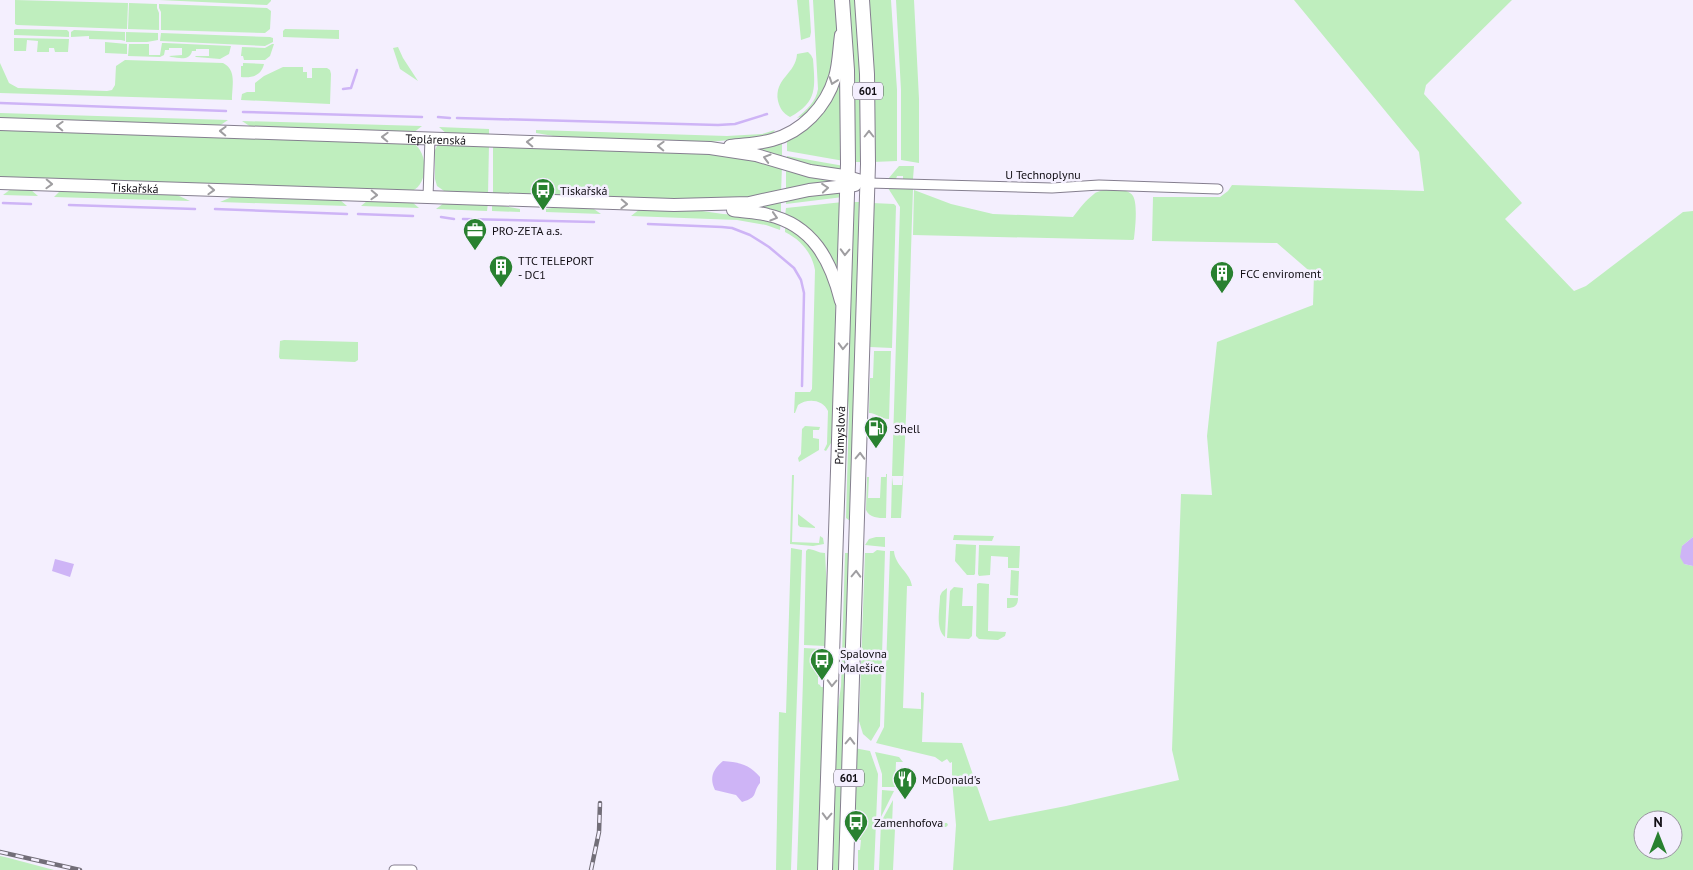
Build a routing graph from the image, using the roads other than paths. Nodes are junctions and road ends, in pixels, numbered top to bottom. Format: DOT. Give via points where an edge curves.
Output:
graph roads {
  1 [pos="842,0"];
  2 [pos="862,0"];
  3 [pos="844,16"];
  4 [pos="0,124"];
  5 [pos="430,138"];
  6 [pos="710,148"];
  7 [pos="848,182"];
  8 [pos="0,183"];
  9 [pos="868,183"];
  10 [pos="1218,189"];
  11 [pos="428,197"];
  12 [pos="674,205"];
  13 [pos="844,312"];
  14 [pos="394,870"];
  15 [pos="412,870"];
  16 [pos="825,870"];
  17 [pos="846,870"];
  1 -- 3 [label="main road, Průmyslová / 601"];
  9 -- 2 [label="main road, Průmyslová / 601, one-way" via="868,94"];
  3 -- 6 [label="street, one-way" via="835,75 826,98 810,117 792,132 774,139"];
  3 -- 7 [label="main road, Průmyslová / 601"];
  5 -- 4 [label="street, Teplárenská, one-way"];
  6 -- 5 [label="street, Teplárenská, one-way"];
  5 -- 11 [label="street"];
  7 -- 6 [label="street, Teplárenská, one-way" via="756,155"];
  7 -- 9 [label="street, Teplárenská"];
  12 -- 7 [label="street, Tiskařská, one-way" via="749,203"];
  7 -- 13 [label="main road, Průmyslová / 601, one-way"];
  8 -- 11 [label="street, Tiskařská, one-way"];
  9 -- 10 [label="street, U Technoplynu"];
  17 -- 9 [label="main road, Průmyslová / 601, one-way"];
  11 -- 12 [label="street, Tiskařská, one-way"];
  12 -- 13 [label="street, one-way" via="768,215 798,227 826,258 834,274"];
  13 -- 16 [label="main road, Průmyslová / 601, one-way"];
  14 -- 15 [label="street"];
}
